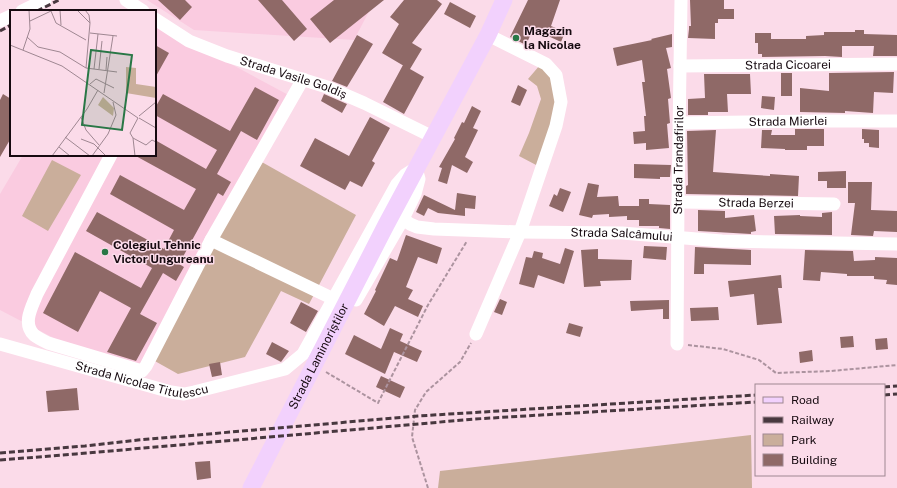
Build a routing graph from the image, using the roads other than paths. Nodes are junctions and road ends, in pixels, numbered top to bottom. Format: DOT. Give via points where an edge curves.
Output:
graph roads {
  1 [pos="45,0"];
  2 [pos="126,0"];
  3 [pos="504,0"];
  4 [pos="681,0"];
  5 [pos="24,10"];
  6 [pos="141,10"];
  7 [pos="10,16"];
  8 [pos="156,20"];
  9 [pos="0,21"];
  10 [pos="488,35"];
  11 [pos="897,64"];
  12 [pos="680,66"];
  13 [pos="303,79"];
  14 [pos="897,121"];
  15 [pos="678,123"];
  16 [pos="433,137"];
  17 [pos="110,156"];
  18 [pos="416,168"];
  19 [pos="678,202"];
  20 [pos="834,204"];
  21 [pos="403,219"];
  22 [pos="520,232"];
  23 [pos="678,238"];
  24 [pos="210,240"];
  25 [pos="897,244"];
  26 [pos="340,302"];
  27 [pos="476,334"];
  28 [pos="0,344"];
  29 [pos="677,344"];
  30 [pos="321,369"];
  31 [pos="251,488"];
  1 -- 5 [label="street"];
  2 -- 6 [label="street"];
  3 -- 10 [label="main road, Strada Laminoriștilor"];
  4 -- 12 [label="street, Strada Trandafirilor"];
  7 -- 9 [label="street"];
  8 -- 13 [label="street, Strada Vasile Goldiș" via="190,41 227,56"];
  10 -- 16 [label="main road, Strada Laminoriștilor"];
  10 -- 22 [label="street" via="546,64 556,75 561,102 556,126"];
  11 -- 12 [label="street, Strada Cicoarei"];
  12 -- 15 [label="street, Strada Trandafirilor"];
  13 -- 16 [label="street, Strada Vasile Goldiș" via="342,93"];
  13 -- 24 [label="street"];
  14 -- 15 [label="street, Strada Mierlei"];
  15 -- 19 [label="street, Strada Trandafirilor"];
  16 -- 18 [label="main road, Strada Laminoriștilor"];
  17 -- 24 [label="street" via="37,294 28,317 34,335 48,343 142,371"];
  18 -- 21 [label="street" via="419,180"];
  18 -- 26 [label="main road, Strada Laminoriștilor" via="386,225"];
  18 -- 26 [label="street" via="397,184 360,250"];
  19 -- 20 [label="street, Strada Berzei"];
  19 -- 23 [label="street, Strada Trandafirilor"];
  21 -- 22 [label="street, Strada Salcâmului" via="417,227"];
  21 -- 30 [label="street" via="353,306"];
  22 -- 23 [label="street, Strada Salcâmului" via="622,233"];
  22 -- 27 [label="street"];
  23 -- 25 [label="street, Strada Salcâmului"];
  23 -- 29 [label="street, Strada Trandafirilor"];
  24 -- 26 [label="street"];
  26 -- 28 [label="street, Strada Nicolae Titulescu" via="303,354 285,369 184,394"];
  26 -- 31 [label="main road, Strada Laminoriștilor"];
}
